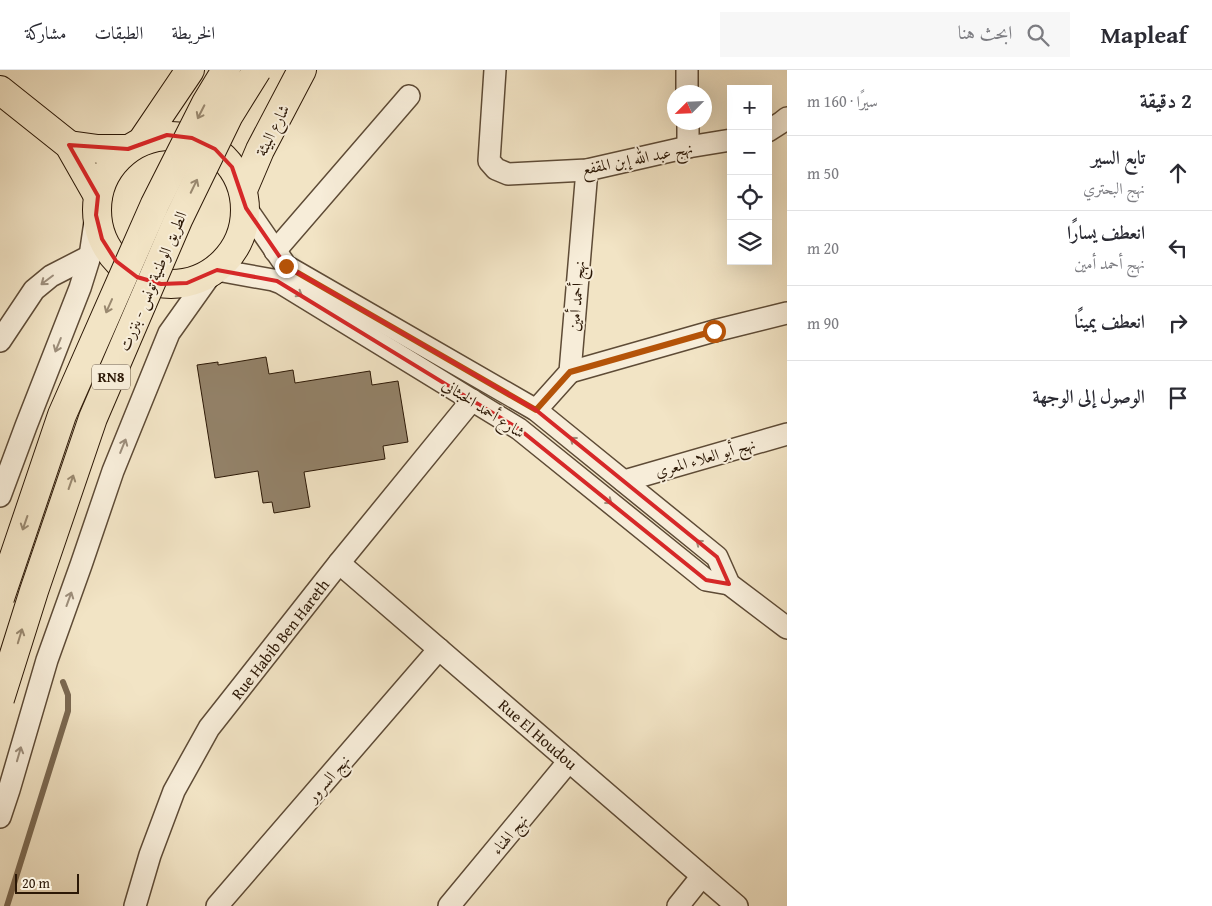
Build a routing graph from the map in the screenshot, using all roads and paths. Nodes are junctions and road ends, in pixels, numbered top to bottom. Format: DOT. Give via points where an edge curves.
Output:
graph roads {
  1 [pos="190,70"];
  2 [pos="226,70"];
  3 [pos="257,70"];
  4 [pos="302,70"];
  5 [pos="495,70"];
  6 [pos="687,70"];
  7 [pos="687,85"];
  8 [pos="0,90"];
  9 [pos="409,96"];
  10 [pos="787,118"];
  11 [pos="688,130"];
  12 [pos="770,130"];
  13 [pos="727,141"];
  14 [pos="69,145"];
  15 [pos="135,145"];
  16 [pos="688,147"];
  17 [pos="587,170"];
  18 [pos="244,199"];
  19 [pos="97,205"];
  20 [pos="276,251"];
  21 [pos="90,256"];
  22 [pos="214,272"];
  23 [pos="787,313"];
  24 [pos="0,341"];
  25 [pos="570,372"];
  26 [pos="472,400"];
  27 [pos="536,410"];
  28 [pos="26,426"];
  29 [pos="787,434"];
  30 [pos="0,447"];
  31 [pos="624,481"];
  32 [pos="0,496"];
  33 [pos="339,564"];
  34 [pos="728,584"];
  35 [pos="0,598"];
  36 [pos="787,628"];
  37 [pos="439,649"];
  38 [pos="0,699"];
  39 [pos="569,761"];
  40 [pos="0,817"];
  41 [pos="702,876"];
  42 [pos="135,906"];
  43 [pos="216,906"];
  44 [pos="449,906"];
  45 [pos="678,906"];
  46 [pos="737,906"];
  1 -- 15 [label="main road"];
  2 -- 35 [label="main road, الطريق الوطنية تونس - بنزرت / RN8, one-way, bridge" via="155,204 62,415"];
  38 -- 3 [label="main road, الطريق الوطنية تونس - بنزرت / RN8, one-way, bridge" via="93,418 178,220 229,115"];
  4 -- 18 [label="main road, شارع البيئة" via="260,150"];
  5 -- 17 [label="street, نهج عبد الله إبن المقفع" via="489,161 496,169 508,174"];
  6 -- 7 [label="street"];
  8 -- 14 [label="main road"];
  9 -- 20 [label="street"];
  10 -- 12 [label="street"];
  11 -- 16 [label="street"];
  13 -- 16 [label="street, نهج عبد الله إبن المقفع"];
  14 -- 15 [label="main road" via="98,148"];
  14 -- 19 [label="main road"];
  15 -- 18 [label="main road" via="166,135 192,138 207,145 232,167"];
  15 -- 19 [label="main road" via="108,169"];
  16 -- 17 [label="street, نهج عبد الله إبن المقفع"];
  17 -- 25 [label="street, نهج أحمد أمين"];
  18 -- 20 [label="street"];
  18 -- 22 [label="main road" via="243,231 233,253"];
  19 -- 21 [label="street"];
  19 -- 22 [label="main road" via="102,239 116,261 137,277 161,284 187,283"];
  20 -- 27 [label="street" via="290,268"];
  21 -- 24 [label="street, one-way" via="51,276 34,290"];
  21 -- 28 [label="street, one-way"];
  22 -- 26 [label="street, شارع أحمد الخبثاني, one-way" via="281,283"];
  40 -- 22 [label="street, one-way" via="47,660 113,471 169,333"];
  23 -- 25 [label="street"];
  25 -- 27 [label="street"];
  26 -- 33 [label="street, Rue Habib Ben Hareth"];
  26 -- 34 [label="street, شارع أحمد الخبثاني, one-way" via="519,428 706,580"];
  31 -- 27 [label="street, one-way"];
  28 -- 30 [label="street"];
  28 -- 32 [label="street"];
  29 -- 31 [label="street, نهج أبو العلاء المعري"];
  34 -- 31 [label="street, one-way" via="717,557"];
  33 -- 37 [label="street, Rue El Houdou"];
  33 -- 42 [label="street, Rue Habib Ben Hareth" via="209,728 174,791"];
  34 -- 36 [label="street"];
  37 -- 39 [label="street, Rue El Houdou"];
  37 -- 43 [label="street, نهج السرور"];
  39 -- 41 [label="street, Rue El Houdou"];
  39 -- 44 [label="street, نهج الهناء"];
  41 -- 45 [label="street"];
  41 -- 46 [label="street, Rue El Houdou"];
}
